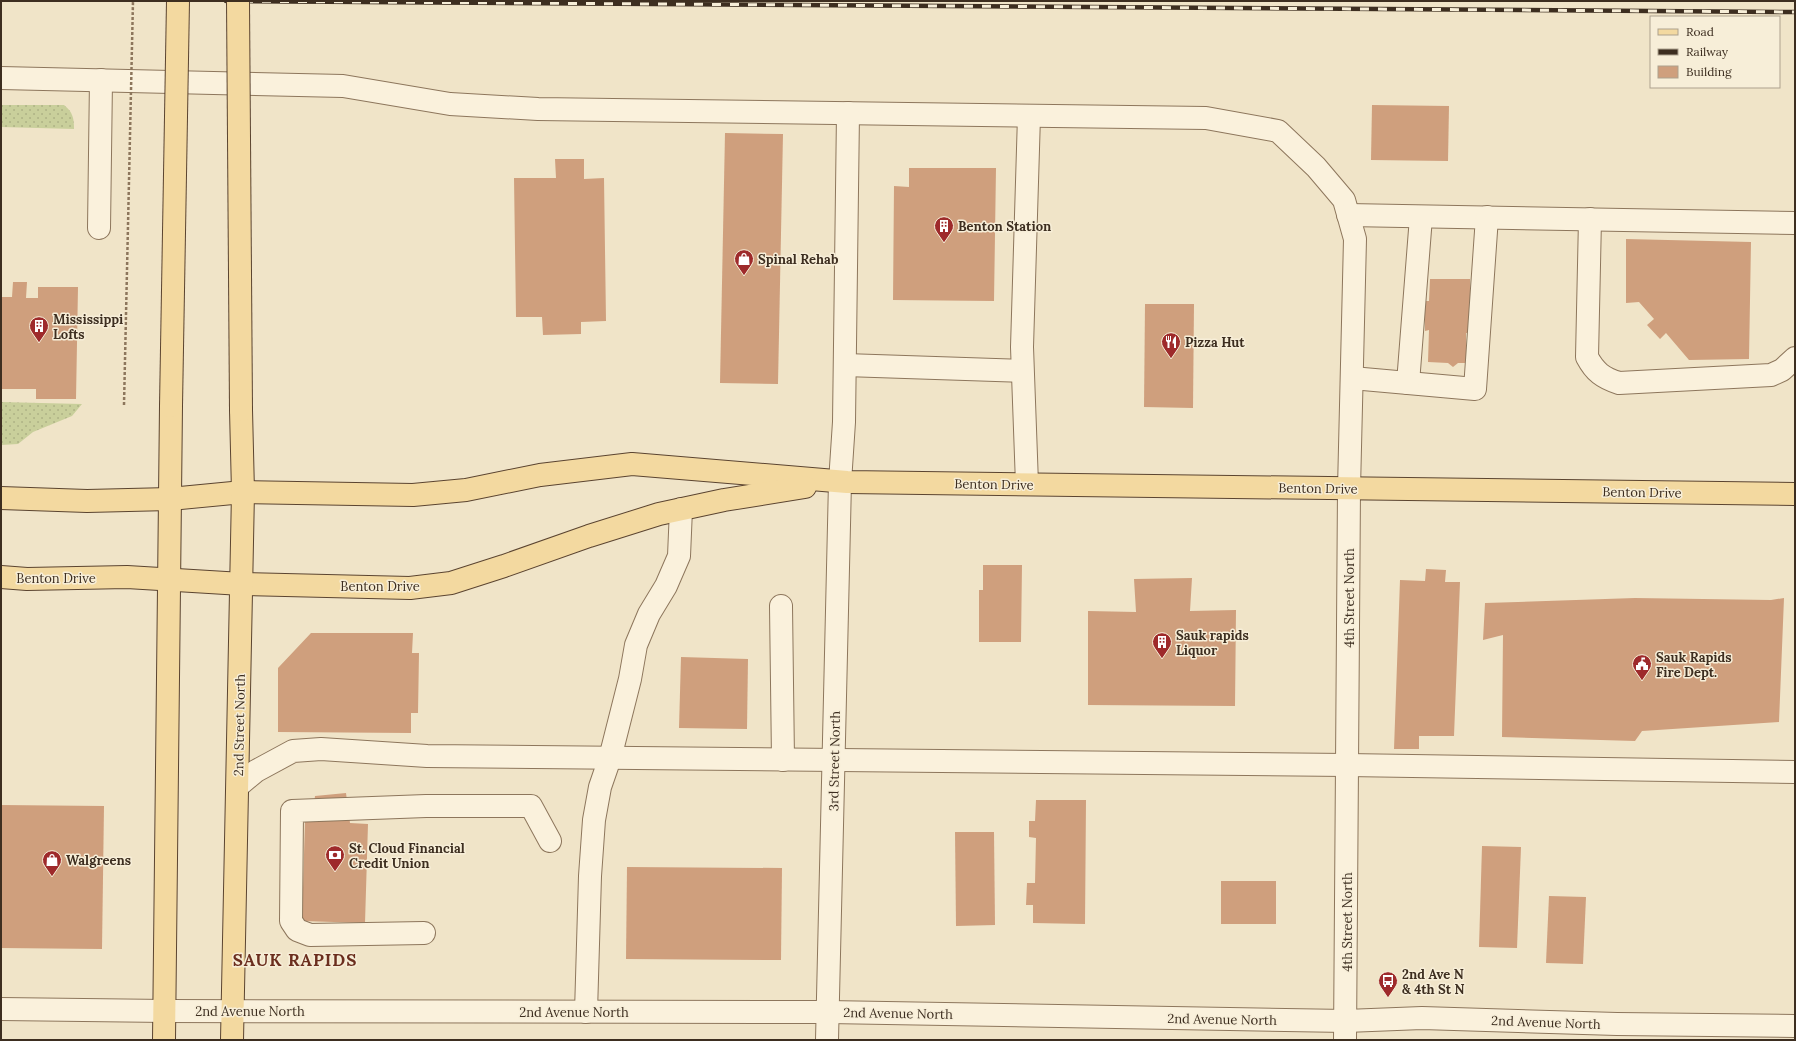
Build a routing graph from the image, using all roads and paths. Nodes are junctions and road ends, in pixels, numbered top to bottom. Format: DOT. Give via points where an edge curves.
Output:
graph roads {
  1 [pos="133,1"];
  2 [pos="178,1"];
  3 [pos="238,1"];
  4 [pos="1,78"];
  5 [pos="101,80"];
  6 [pos="848,113"];
  7 [pos="1029,116"];
  8 [pos="1348,215"];
  9 [pos="1422,217"];
  10 [pos="1487,217"];
  11 [pos="1590,219"];
  12 [pos="1795,223"];
  13 [pos="99,228"];
  14 [pos="1795,358"];
  15 [pos="845,365"];
  16 [pos="1022,371"];
  17 [pos="1352,378"];
  18 [pos="1408,383"];
  19 [pos="124,405"];
  20 [pos="840,482"];
  21 [pos="1027,484"];
  22 [pos="1349,489"];
  23 [pos="243,492"];
  24 [pos="1795,494"];
  25 [pos="1,498"];
  26 [pos="170,499"];
  27 [pos="681,509"];
  28 [pos="1,577"];
  29 [pos="169,579"];
  30 [pos="242,584"];
  31 [pos="780,606"];
  32 [pos="610,758"];
  33 [pos="783,760"];
  34 [pos="834,760"];
  35 [pos="1347,765"];
  36 [pos="1795,772"];
  37 [pos="238,786"];
  38 [pos="550,841"];
  39 [pos="424,933"];
  40 [pos="1,1009"];
  41 [pos="166,1011"];
  42 [pos="234,1011"];
  43 [pos="586,1012"];
  44 [pos="828,1012"];
  45 [pos="1795,1026"];
  46 [pos="1346,1030"];
  47 [pos="164,1040"];
  48 [pos="232,1040"];
  49 [pos="827,1040"];
  1 -- 19 [label="path, bridge"];
  2 -- 26 [label="main road, bridge"];
  3 -- 23 [label="main road, 2nd Street North, bridge"];
  4 -- 5 [label="street, 4th Street North"];
  5 -- 6 [label="street, 4th Street North" via="343,86 450,104 538,109"];
  5 -- 13 [label="street"];
  6 -- 7 [label="street, 4th Street North"];
  6 -- 15 [label="street, 3rd Street North"];
  7 -- 8 [label="street, 4th Street North" via="1206,118 1278,131 1316,167 1344,200"];
  7 -- 16 [label="street"];
  8 -- 9 [label="street"];
  8 -- 17 [label="street, 4th Street North" via="1355,239"];
  9 -- 10 [label="street"];
  9 -- 18 [label="street"];
  10 -- 11 [label="street"];
  10 -- 18 [label="street" via="1474,389"];
  11 -- 12 [label="street"];
  11 -- 14 [label="street" via="1586,357 1598,373 1619,383 1771,375 1782,370"];
  15 -- 16 [label="street"];
  15 -- 20 [label="street, 3rd Street North"];
  16 -- 21 [label="street"];
  17 -- 18 [label="street"];
  17 -- 22 [label="street, 4th Street North"];
  20 -- 21 [label="main road, Benton Drive"];
  20 -- 23 [label="main road, Benton Drive" via="632,464 540,475 466,490 412,495"];
  20 -- 27 [label="main road, Benton Drive"];
  20 -- 34 [label="street, 3rd Street North"];
  21 -- 22 [label="main road, Benton Drive"];
  22 -- 24 [label="main road, Benton Drive"];
  22 -- 35 [label="street, 4th Street North"];
  23 -- 26 [label="main road, Benton Drive"];
  23 -- 30 [label="main road, 2nd Street North"];
  25 -- 26 [label="main road, Benton Drive" via="86,501"];
  26 -- 29 [label="main road"];
  27 -- 30 [label="main road, Benton Drive" via="589,536 450,583 410,588"];
  27 -- 32 [label="street" via="679,556 666,586 649,614 636,646"];
  28 -- 29 [label="main road, Benton Drive"];
  29 -- 30 [label="main road, Benton Drive"];
  29 -- 41 [label="main road"];
  30 -- 37 [label="main road, 2nd Street North"];
  31 -- 33 [label="street"];
  32 -- 33 [label="street"];
  32 -- 37 [label="street" via="427,756 321,749 293,751 256,771"];
  32 -- 43 [label="street" via="600,786 594,820"];
  33 -- 34 [label="street"];
  34 -- 35 [label="street"];
  34 -- 44 [label="street, 3rd Street North"];
  35 -- 36 [label="street"];
  35 -- 46 [label="street, 4th Street North"];
  37 -- 42 [label="main road, 2nd Street North"];
  38 -- 39 [label="street" via="531,806 426,806 292,811 292,921 297,930 310,935"];
  40 -- 41 [label="street, 2nd Avenue North"];
  41 -- 42 [label="street, 2nd Avenue North"];
  41 -- 47 [label="main road"];
  42 -- 43 [label="street, 2nd Avenue North"];
  42 -- 48 [label="main road, 2nd Street North"];
  43 -- 44 [label="street, 2nd Avenue North"];
  44 -- 46 [label="street, 2nd Avenue North"];
  44 -- 49 [label="street, 3rd Street North"];
  45 -- 46 [label="street, 2nd Avenue North" via="1422,1018"];
}
